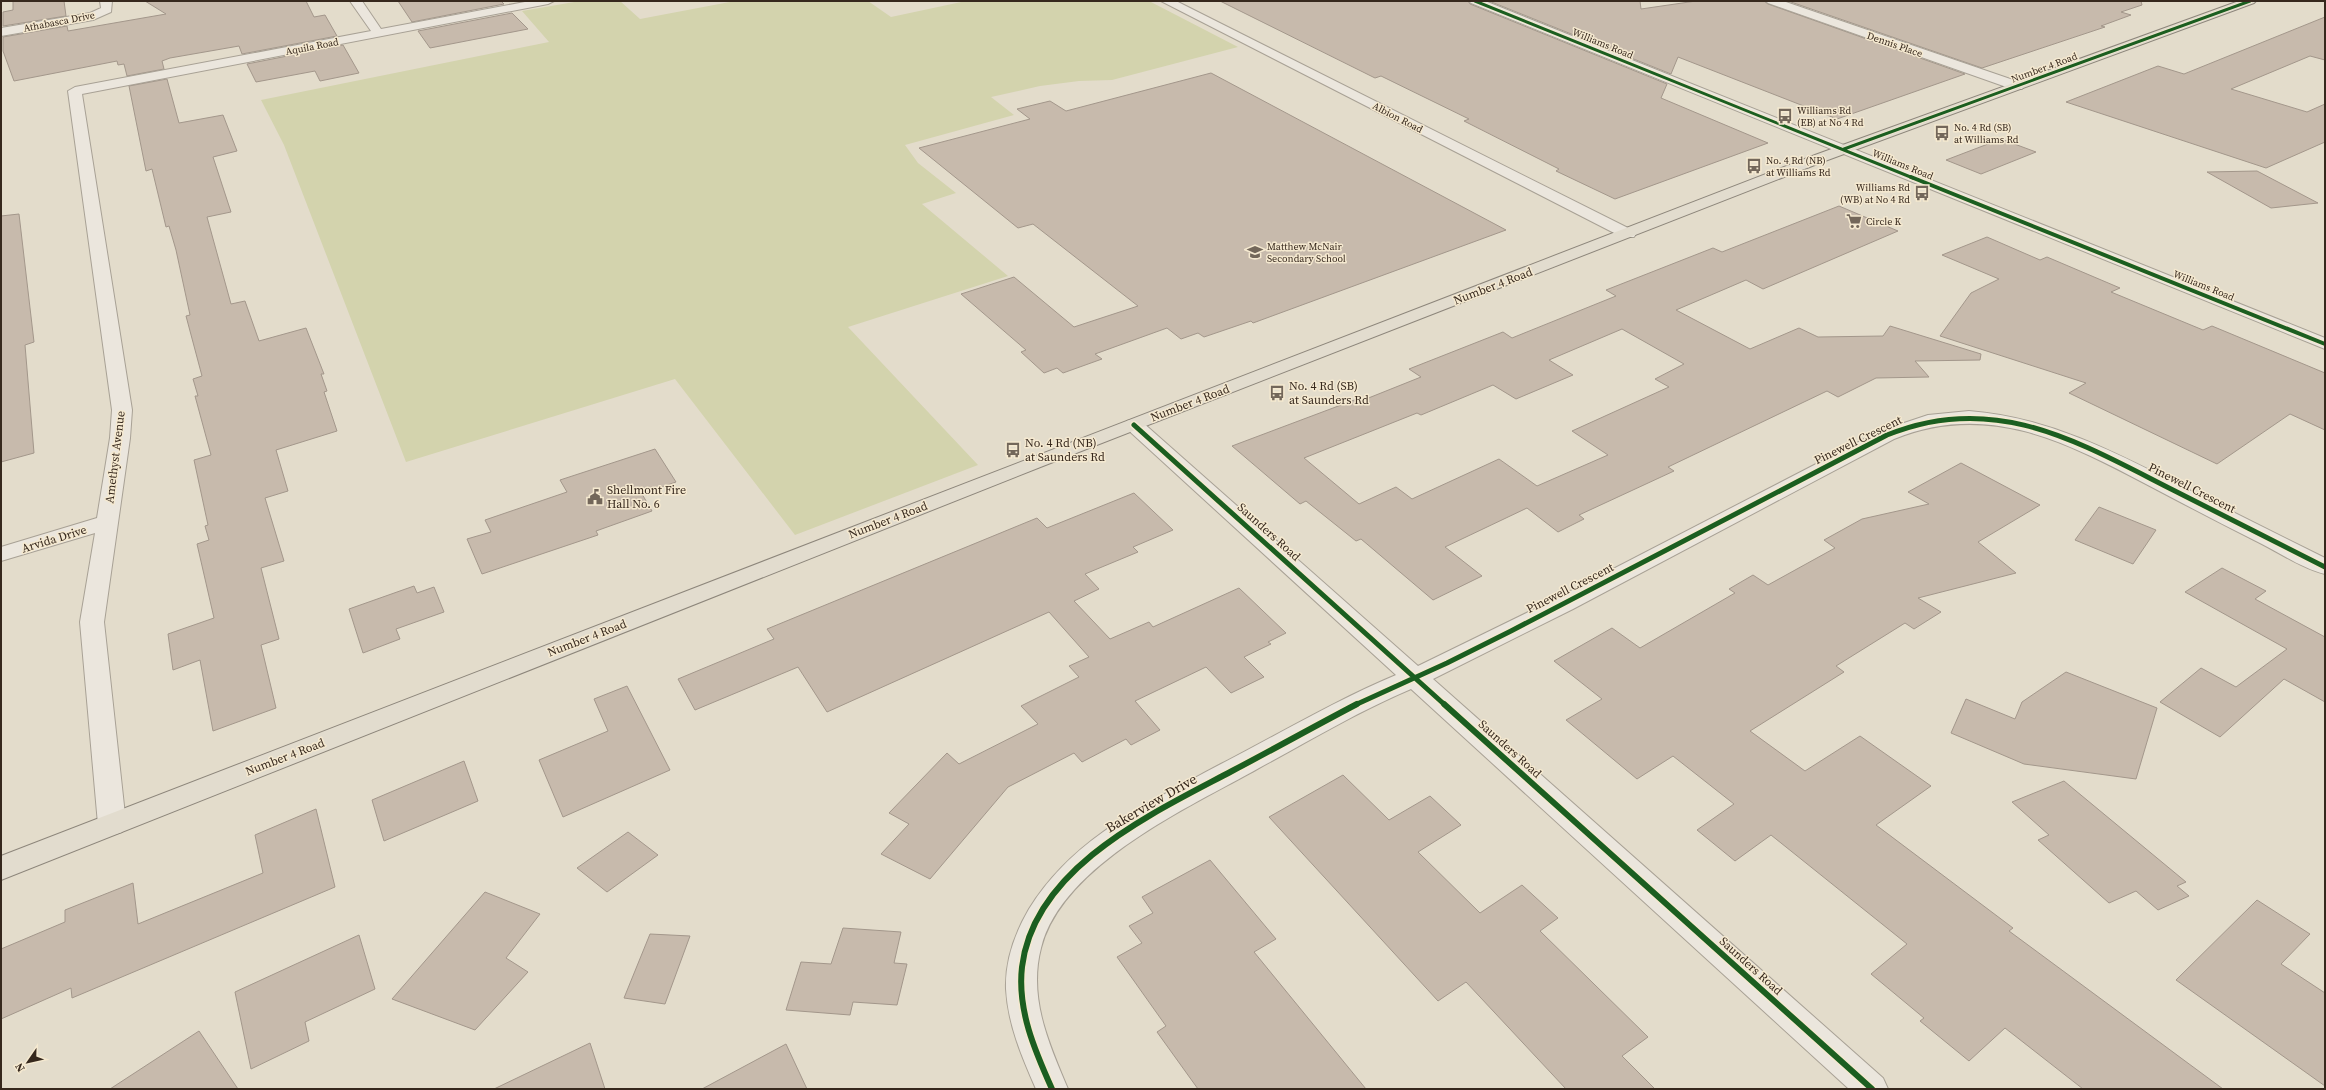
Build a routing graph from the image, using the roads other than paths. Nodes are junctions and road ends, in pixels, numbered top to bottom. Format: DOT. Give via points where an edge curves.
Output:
graph roads {
  1 [pos="106,1"];
  2 [pos="356,1"];
  3 [pos="548,1"];
  4 [pos="1167,1"];
  5 [pos="1475,1"];
  6 [pos="1772,1"];
  7 [pos="2250,1"];
  8 [pos="1,32"];
  9 [pos="378,33"];
  10 [pos="2017,86"];
  11 [pos="75,91"];
  12 [pos="1844,150"];
  13 [pos="1628,234"];
  14 [pos="2325,344"];
  15 [pos="1134,425"];
  16 [pos="106,522"];
  17 [pos="1,554"];
  18 [pos="2325,567"];
  19 [pos="1416,677"];
  20 [pos="112,824"];
  21 [pos="1,868"];
  22 [pos="1052,1089"];
  23 [pos="1872,1089"];
  1 -- 8 [label="street, Athabasca Drive" via="107,10 93,16"];
  2 -- 9 [label="street"];
  3 -- 9 [label="street, Aquila Road"];
  4 -- 13 [label="street, Albion Road"];
  5 -- 12 [label="street, Williams Road"];
  6 -- 10 [label="street, Dennis Place"];
  7 -- 10 [label="main road, Number 4 Road"];
  9 -- 11 [label="street, Aquila Road"];
  10 -- 12 [label="main road, Number 4 Road"];
  11 -- 16 [label="street, Amethyst Avenue" via="122,410"];
  12 -- 13 [label="main road, Number 4 Road"];
  12 -- 14 [label="street, Williams Road"];
  13 -- 15 [label="main road, Number 4 Road"];
  15 -- 19 [label="street, Saunders Road"];
  15 -- 20 [label="main road, Number 4 Road"];
  16 -- 17 [label="street, Arvida Drive"];
  16 -- 20 [label="street, Amethyst Avenue" via="92,622"];
  18 -- 19 [label="street, Pinewell Crescent" via="2076,443 2008,421 1969,416 1939,418 1918,422 1887,434 1454,660"];
  19 -- 22 [label="street, Bakerview Drive" via="1373,696 1151,814 1092,854 1068,880 1048,903 1033,928 1024,951 1021,974 1022,1003 1027,1031"];
  19 -- 23 [label="street, Saunders Road"];
  20 -- 21 [label="main road, Number 4 Road"];
}
